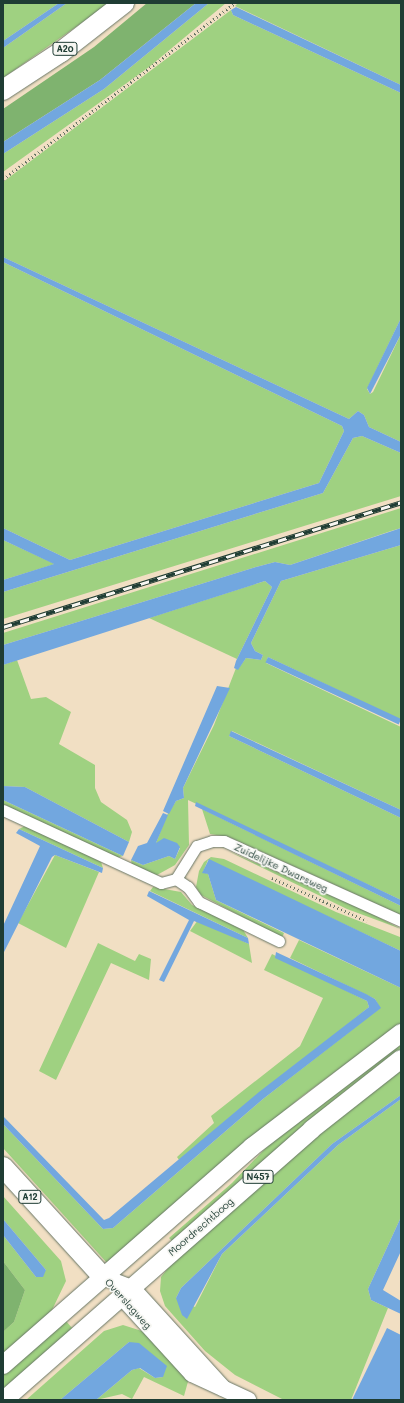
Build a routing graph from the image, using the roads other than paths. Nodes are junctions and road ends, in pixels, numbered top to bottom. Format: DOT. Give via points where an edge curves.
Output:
graph roads {
  1 [pos="124,3"];
  2 [pos="3,90"];
  3 [pos="3,810"];
  4 [pos="176,879"];
  5 [pos="401,921"];
  6 [pos="279,941"];
  7 [pos="401,1033"];
  8 [pos="401,1059"];
  9 [pos="3,1167"];
  10 [pos="103,1277"];
  11 [pos="127,1292"];
  12 [pos="3,1364"];
  13 [pos="4,1400"];
  14 [pos="248,1400"];
  1 -- 2 [label="highway, A20" via="61,52"];
  3 -- 4 [label="street" via="147,878 161,883"];
  4 -- 5 [label="street, Zuidelijke Dwarsweg" via="197,846 212,841 224,841"];
  4 -- 6 [label="street" via="188,887 199,902"];
  7 -- 10 [label="main road, N457" via="290,1114"];
  8 -- 11 [label="main road, Moordrechtboog / N457" via="312,1129"];
  9 -- 10 [label="highway, A12"];
  10 -- 11 [label="main road, Overslagweg"];
  10 -- 12 [label="main road, N457"];
  11 -- 13 [label="main road, Moordrechtboog / N457"];
  11 -- 14 [label="street, Overslagweg" via="188,1371"];
}
